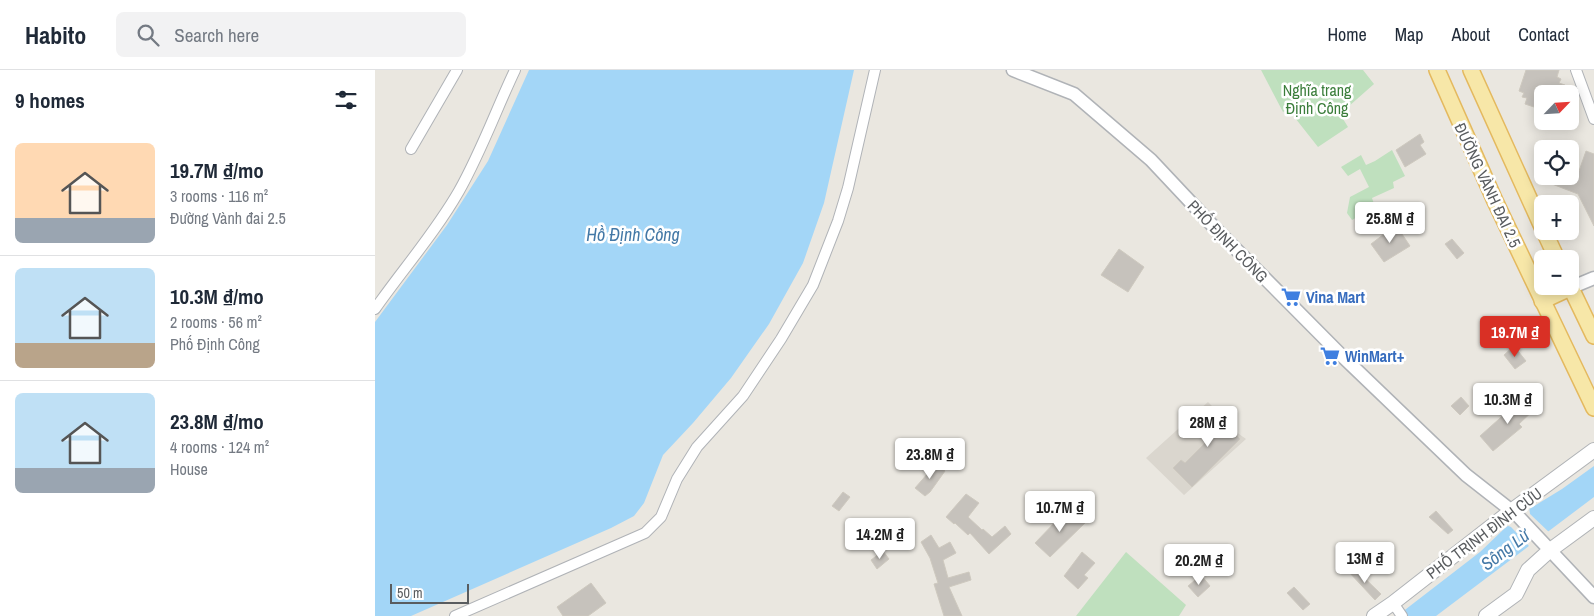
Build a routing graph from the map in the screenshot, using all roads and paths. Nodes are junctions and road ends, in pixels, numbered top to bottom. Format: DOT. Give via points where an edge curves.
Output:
graph roads {
  1 [pos="457,70"];
  2 [pos="515,70"];
  3 [pos="875,70"];
  4 [pos="1013,70"];
  5 [pos="1437,70"];
  6 [pos="1471,70"];
  7 [pos="1576,70"];
  8 [pos="1594,119"];
  9 [pos="411,149"];
  10 [pos="1534,210"];
  11 [pos="1594,278"];
  12 [pos="1579,284"];
  13 [pos="1554,295"];
  14 [pos="1574,295"];
  15 [pos="1542,301"];
  16 [pos="375,309"];
  17 [pos="1594,336"];
  18 [pos="1594,408"];
  19 [pos="1594,450"];
  20 [pos="1514,513"];
  21 [pos="1594,518"];
  22 [pos="1546,546"];
  23 [pos="1594,597"];
  24 [pos="1398,610"];
  25 [pos="455,616"];
  26 [pos="1374,616"];
  27 [pos="1486,616"];
  1 -- 9 [label="street"];
  2 -- 16 [label="street" via="459,191"];
  3 -- 25 [label="street" via="839,221 813,285 743,396 697,447 677,479 661,516 645,533"];
  4 -- 20 [label="street, PHỐ ĐỊNH CÔNG" via="1074,94 1131,142 1369,382 1466,475"];
  5 -- 15 [label="main road, ĐƯỜNG VÀNH ĐAI 2.5"];
  6 -- 10 [label="main road, ĐƯỜNG VÀNH ĐAI 2.5"];
  7 -- 8 [label="street"];
  11 -- 12 [label="street"];
  13 -- 15 [label="main road"];
  14 -- 17 [label="main road"];
  15 -- 18 [label="main road, ĐƯỜNG VÀNH ĐAI 2.5"];
  19 -- 20 [label="main road, PHỐ TRỊNH ĐÌNH CỬU"];
  20 -- 22 [label="street, PHỐ ĐỊNH CÔNG"];
  20 -- 24 [label="main road, PHỐ TRỊNH ĐÌNH CỬU"];
  21 -- 22 [label="main road"];
  22 -- 23 [label="street"];
  22 -- 27 [label="main road" via="1528,570 1516,594"];
  24 -- 26 [label="main road, PHỐ TRỊNH ĐÌNH CỬU"];
}
